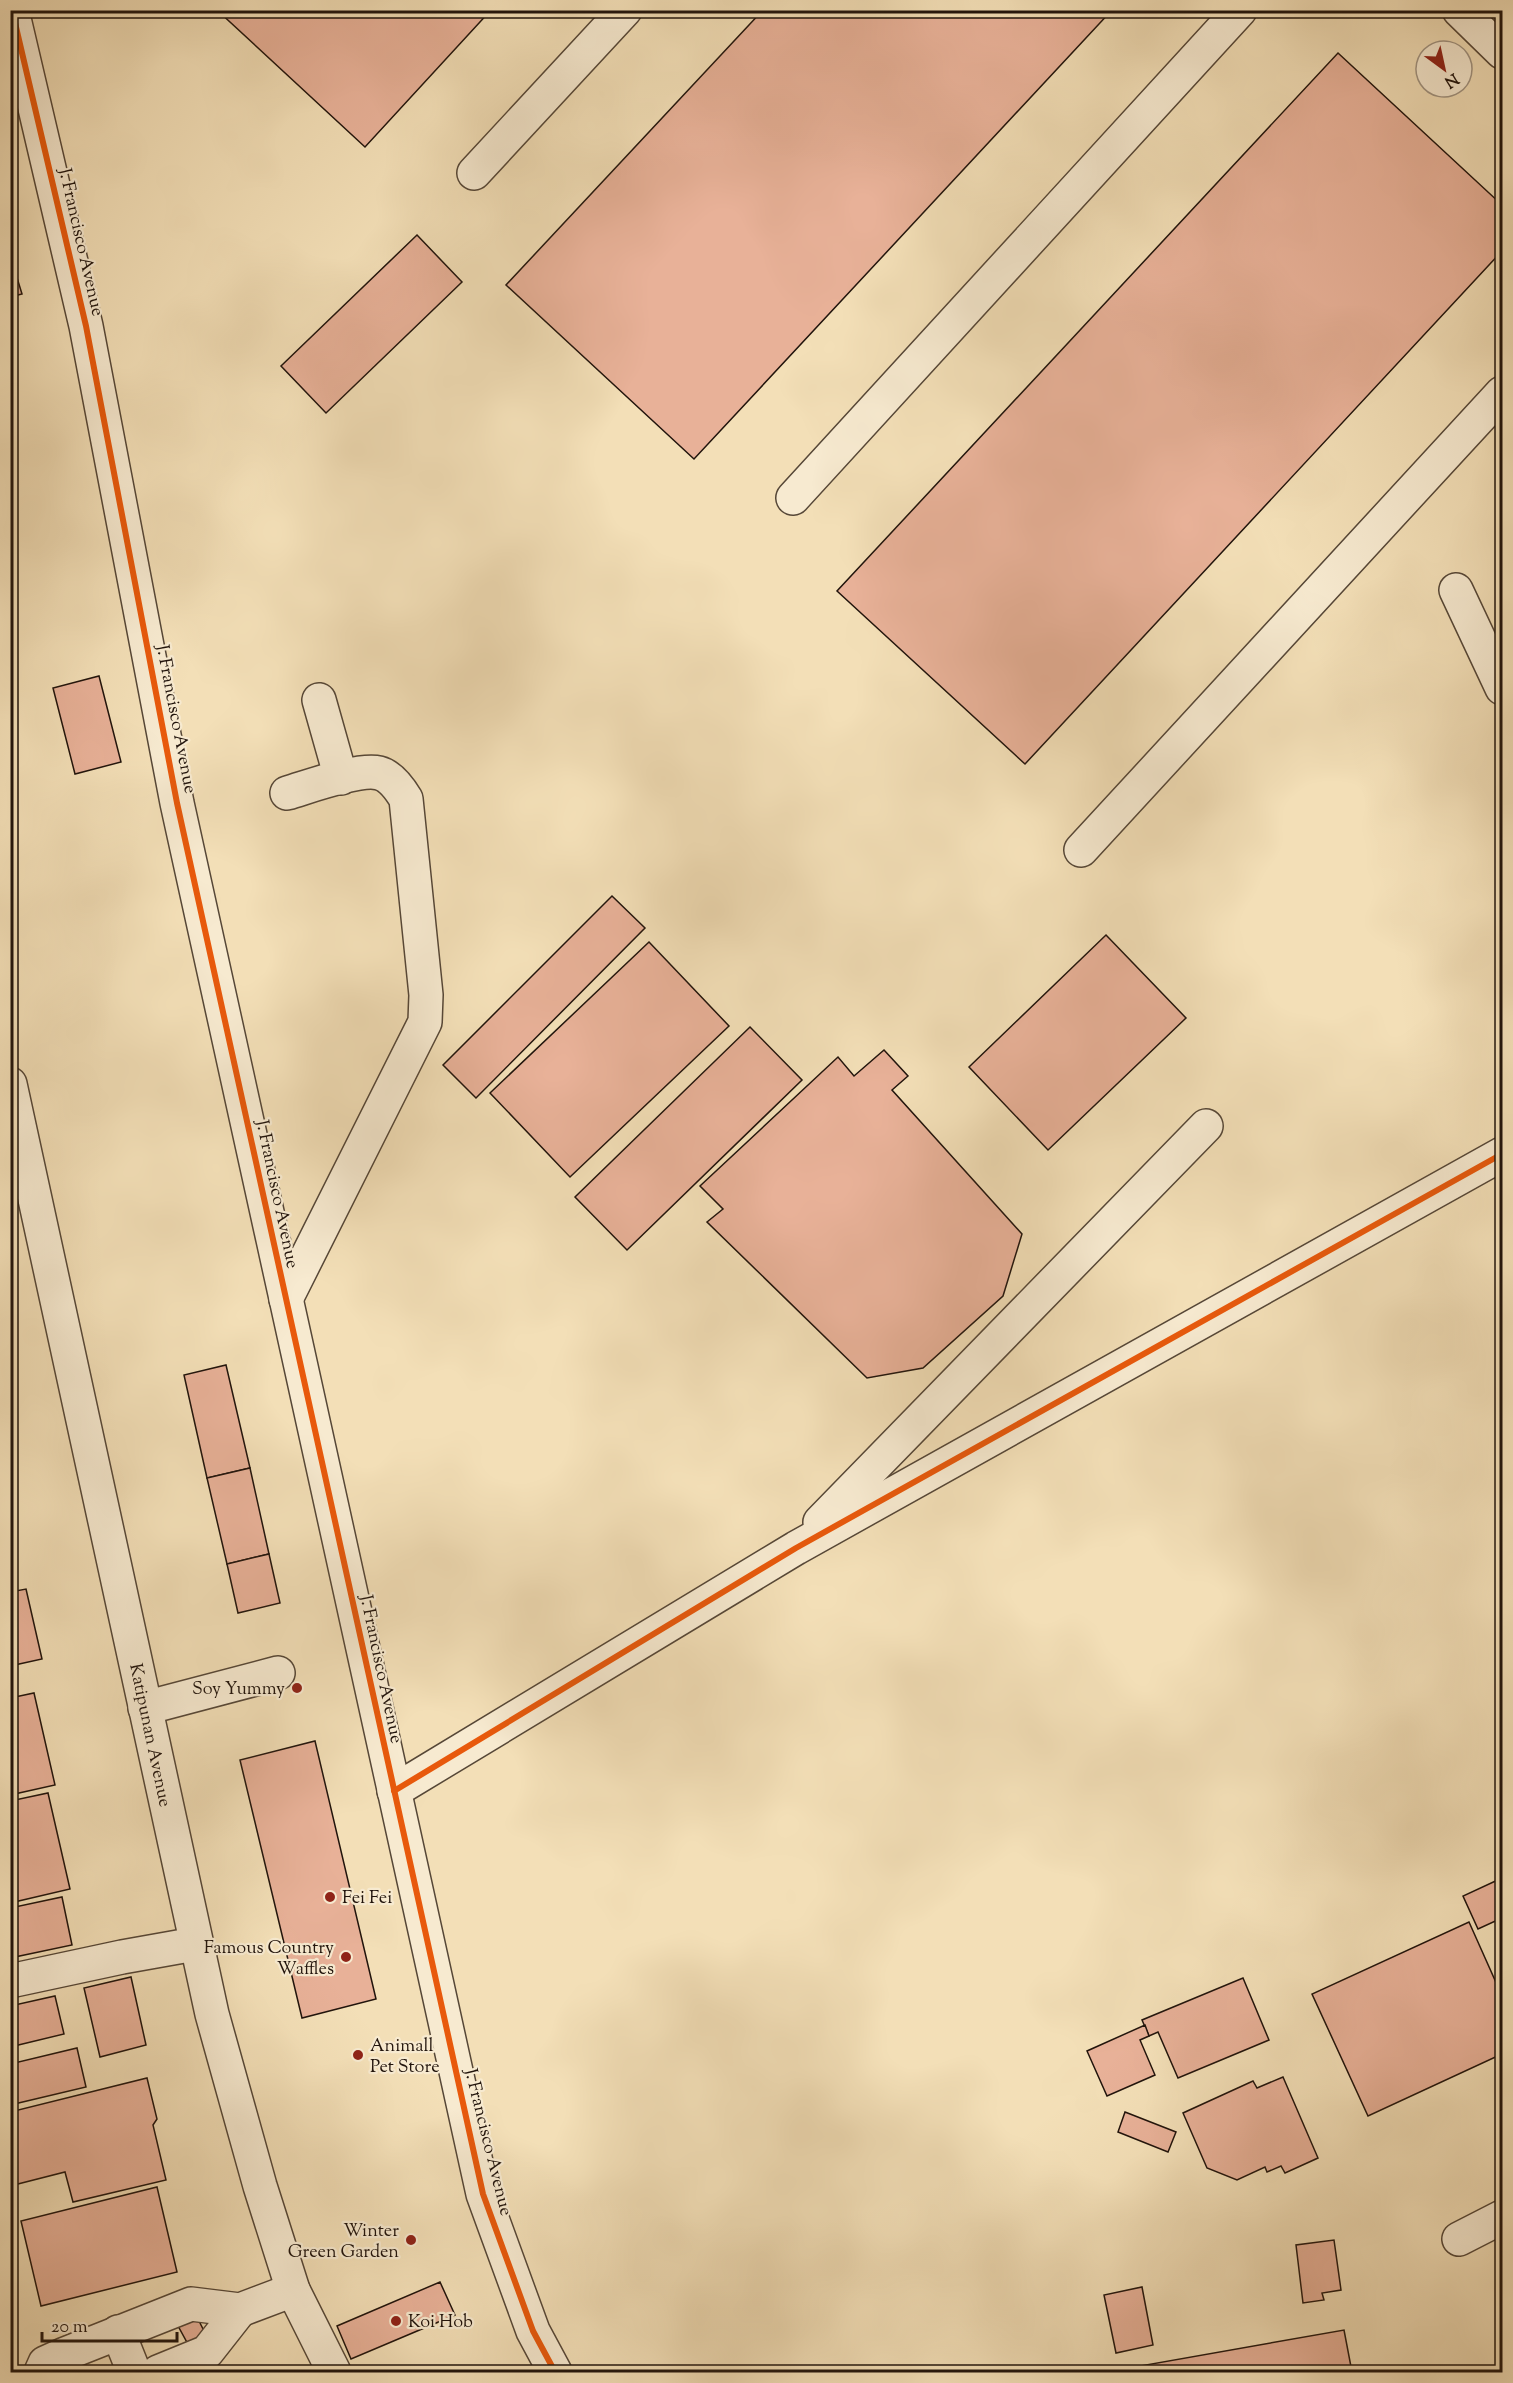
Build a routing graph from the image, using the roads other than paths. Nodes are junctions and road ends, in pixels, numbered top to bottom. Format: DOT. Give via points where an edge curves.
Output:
graph roads {
  1 [pos="12,10"];
  2 [pos="625,10"];
  3 [pos="1240,10"];
  4 [pos="1459,10"];
  5 [pos="1503,52"];
  6 [pos="474,173"];
  7 [pos="1503,393"];
  8 [pos="794,498"];
  9 [pos="1456,590"];
  10 [pos="1503,688"];
  11 [pos="319,700"];
  12 [pos="341,778"];
  13 [pos="287,793"];
  14 [pos="1081,850"];
  15 [pos="10,1084"];
  16 [pos="1206,1126"];
  17 [pos="1503,1154"];
  18 [pos="286,1299"];
  19 [pos="796,1548"];
  20 [pos="278,1673"];
  21 [pos="145,1708"];
  22 [pos="394,1791"];
  23 [pos="195,1944"];
  24 [pos="10,1981"];
  25 [pos="1503,2217"];
  26 [pos="1459,2239"];
  27 [pos="293,2290"];
  28 [pos="240,2310"];
  29 [pos="118,2332"];
  30 [pos="41,2373"];
  31 [pos="134,2373"];
  32 [pos="158,2373"];
  33 [pos="334,2373"];
  34 [pos="555,2373"];
  1 -- 18 [label="street, J. Francisco Avenue" via="86,327 177,803"];
  2 -- 6 [label="street"];
  3 -- 8 [label="street"];
  4 -- 5 [label="street"];
  7 -- 14 [label="street"];
  9 -- 10 [label="street"];
  11 -- 12 [label="street"];
  12 -- 13 [label="street"];
  12 -- 18 [label="street" via="380,773 396,784 406,799 426,995 425,1022"];
  15 -- 21 [label="street, Katipunan Avenue"];
  16 -- 19 [label="street"];
  17 -- 19 [label="street"];
  18 -- 22 [label="street, J. Francisco Avenue"];
  19 -- 22 [label="street"];
  20 -- 21 [label="street"];
  21 -- 23 [label="street, Katipunan Avenue"];
  22 -- 34 [label="street, J. Francisco Avenue" via="483,2193 532,2331"];
  23 -- 24 [label="street"];
  23 -- 27 [label="street, Katipunan Avenue" via="257,2175"];
  25 -- 26 [label="street"];
  27 -- 28 [label="street"];
  27 -- 33 [label="street, Katipunan Avenue"];
  28 -- 29 [label="street" via="191,2304"];
  28 -- 32 [label="street" via="207,2352"];
  29 -- 30 [label="street" via="45,2363"];
  29 -- 31 [label="street"];
}
